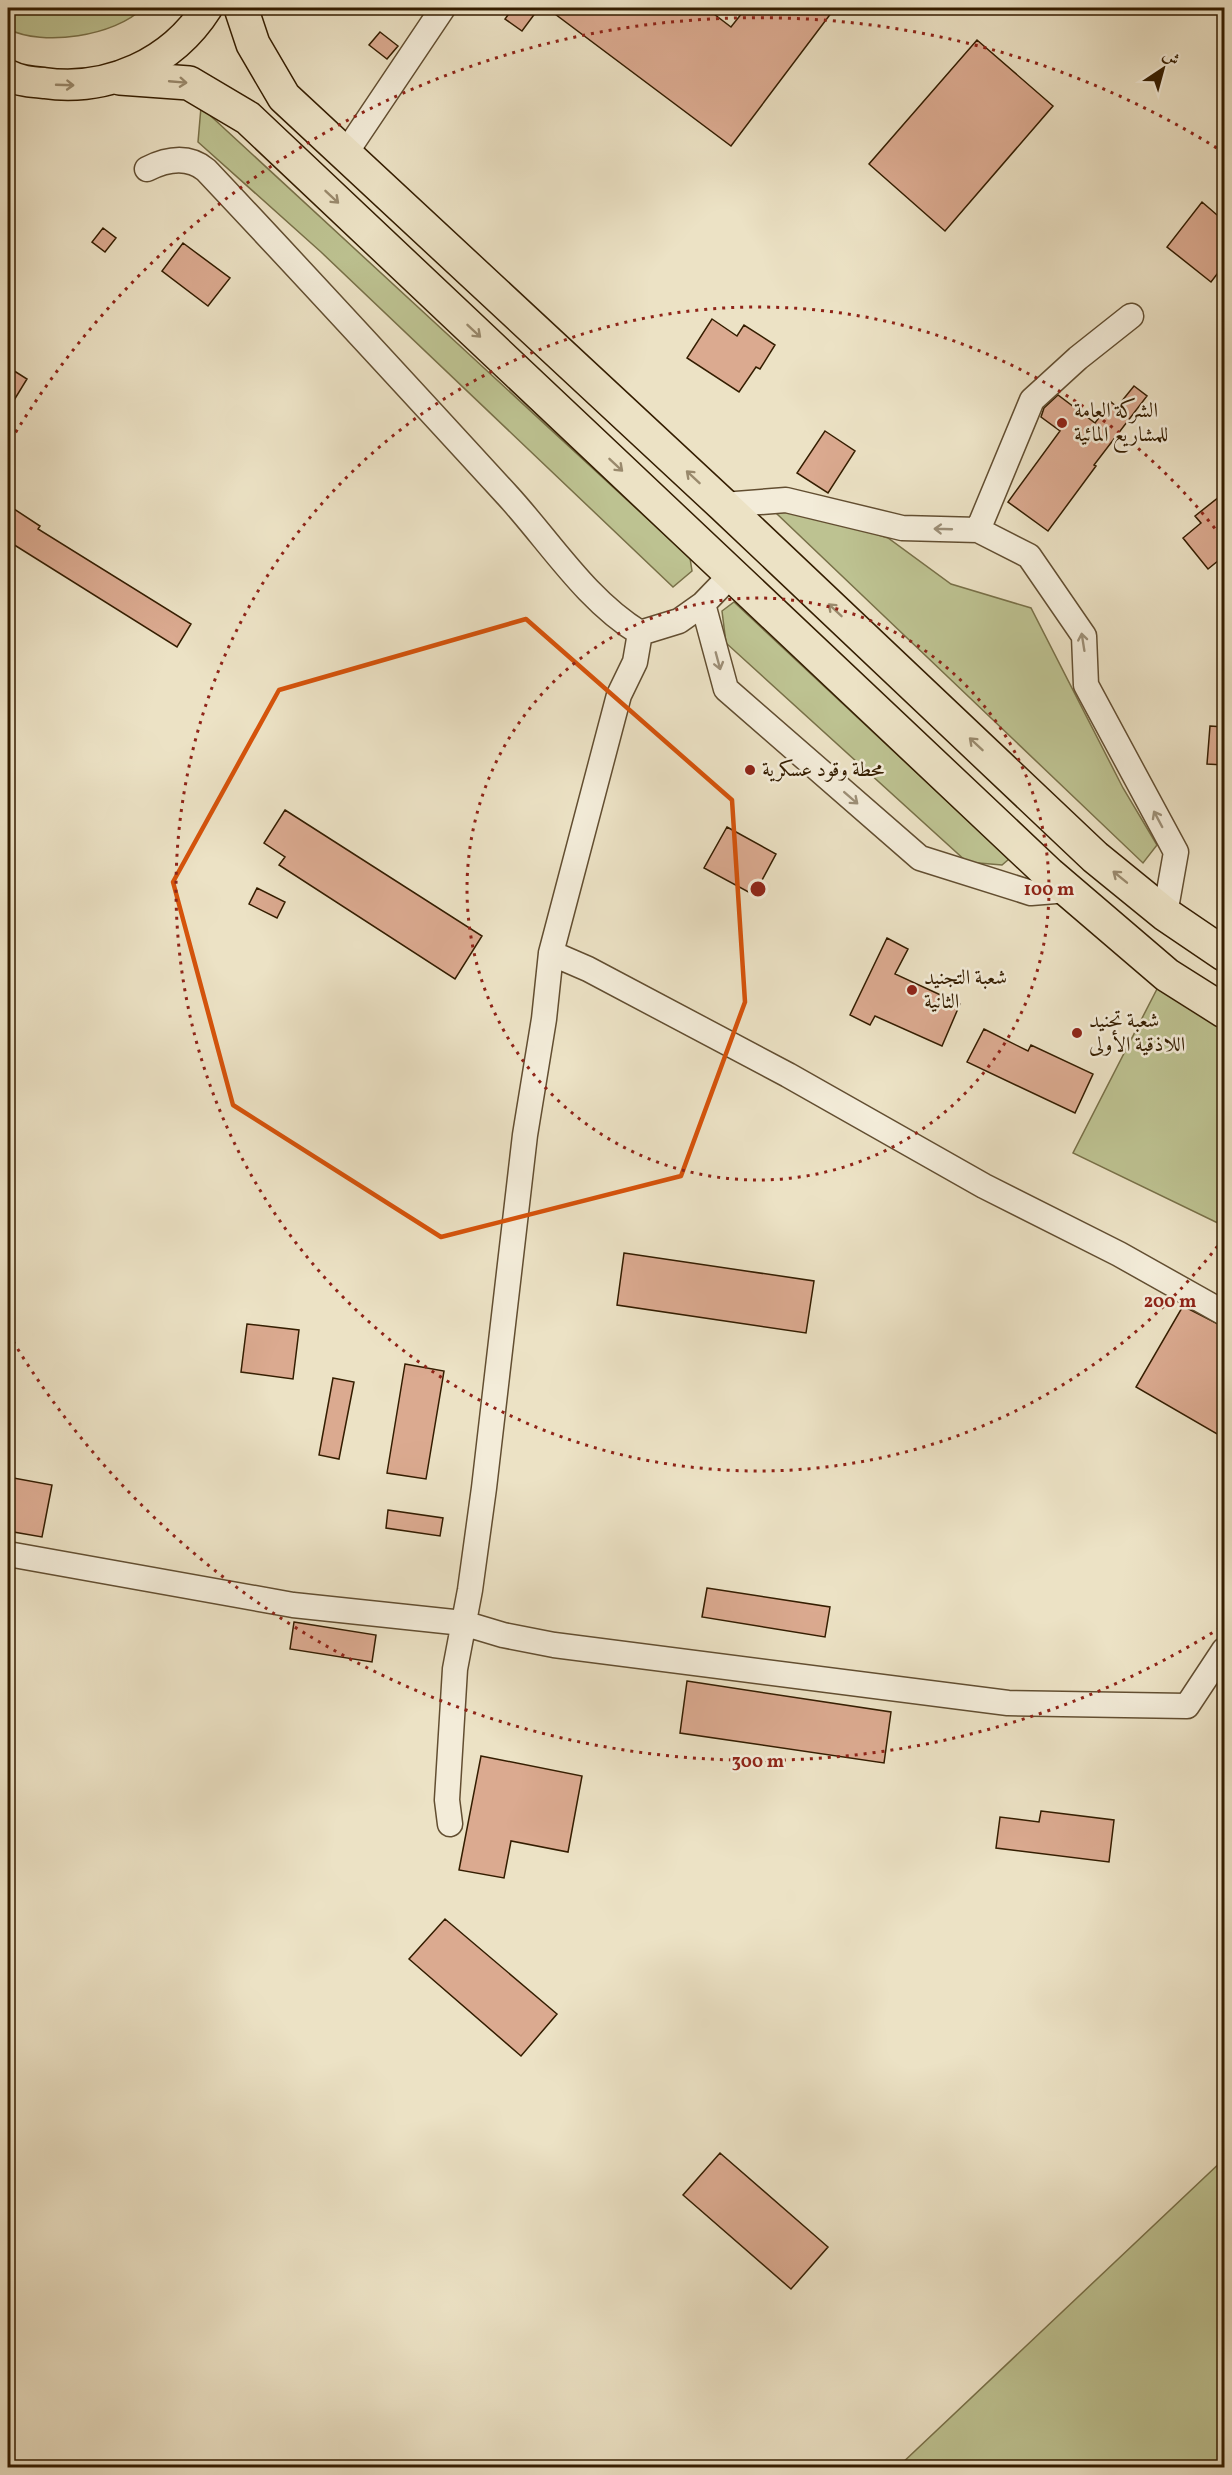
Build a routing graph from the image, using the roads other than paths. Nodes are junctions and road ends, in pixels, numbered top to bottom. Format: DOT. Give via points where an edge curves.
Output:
graph roads {
  1 [pos="207,8"];
  2 [pos="241,8"];
  3 [pos="444,8"];
  4 [pos="8,75"];
  5 [pos="120,78"];
  6 [pos="345,154"];
  7 [pos="147,169"];
  8 [pos="1131,316"];
  9 [pos="723,505"];
  10 [pos="978,530"];
  11 [pos="732,575"];
  12 [pos="703,604"];
  13 [pos="640,633"];
  14 [pos="1068,890"];
  15 [pos="1165,914"];
  16 [pos="1224,941"];
  17 [pos="551,953"];
  18 [pos="1224,954"];
  19 [pos="1224,1011"];
  20 [pos="1224,1313"];
  21 [pos="8,1554"];
  22 [pos="463,1623"];
  23 [pos="1224,1650"];
  24 [pos="450,1824"];
  1 -- 5 [label="main road" via="175,46"];
  2 -- 6 [label="highway" via="253,44 284,97"];
  3 -- 6 [label="street"];
  4 -- 5 [label="main road, one-way" via="68,87"];
  5 -- 11 [label="highway, one-way" via="189,83 248,118"];
  9 -- 6 [label="highway, one-way"];
  7 -- 13 [label="street" via="163,161 182,159 206,170 503,491 599,601"];
  8 -- 10 [label="street" via="1032,400"];
  10 -- 9 [label="street, one-way" via="902,528 786,500"];
  15 -- 9 [label="highway, one-way" via="1095,857"];
  15 -- 10 [label="street, one-way" via="1176,852 1086,685 1084,636 1029,556"];
  11 -- 12 [label="street"];
  11 -- 14 [label="highway"];
  12 -- 13 [label="street" via="679,621"];
  12 -- 14 [label="street, one-way" via="726,689 920,858 1031,892"];
  13 -- 17 [label="street" via="635,662 619,695"];
  14 -- 19 [label="highway" via="1167,975"];
  15 -- 16 [label="highway"];
  15 -- 18 [label="highway"];
  17 -- 20 [label="street" via="788,1075 984,1186"];
  17 -- 22 [label="street" via="525,1135 484,1488"];
  21 -- 22 [label="street" via="293,1605"];
  22 -- 23 [label="street" via="554,1645 1008,1703 1187,1706"];
  22 -- 24 [label="street" via="451,1724 447,1800"];
}
